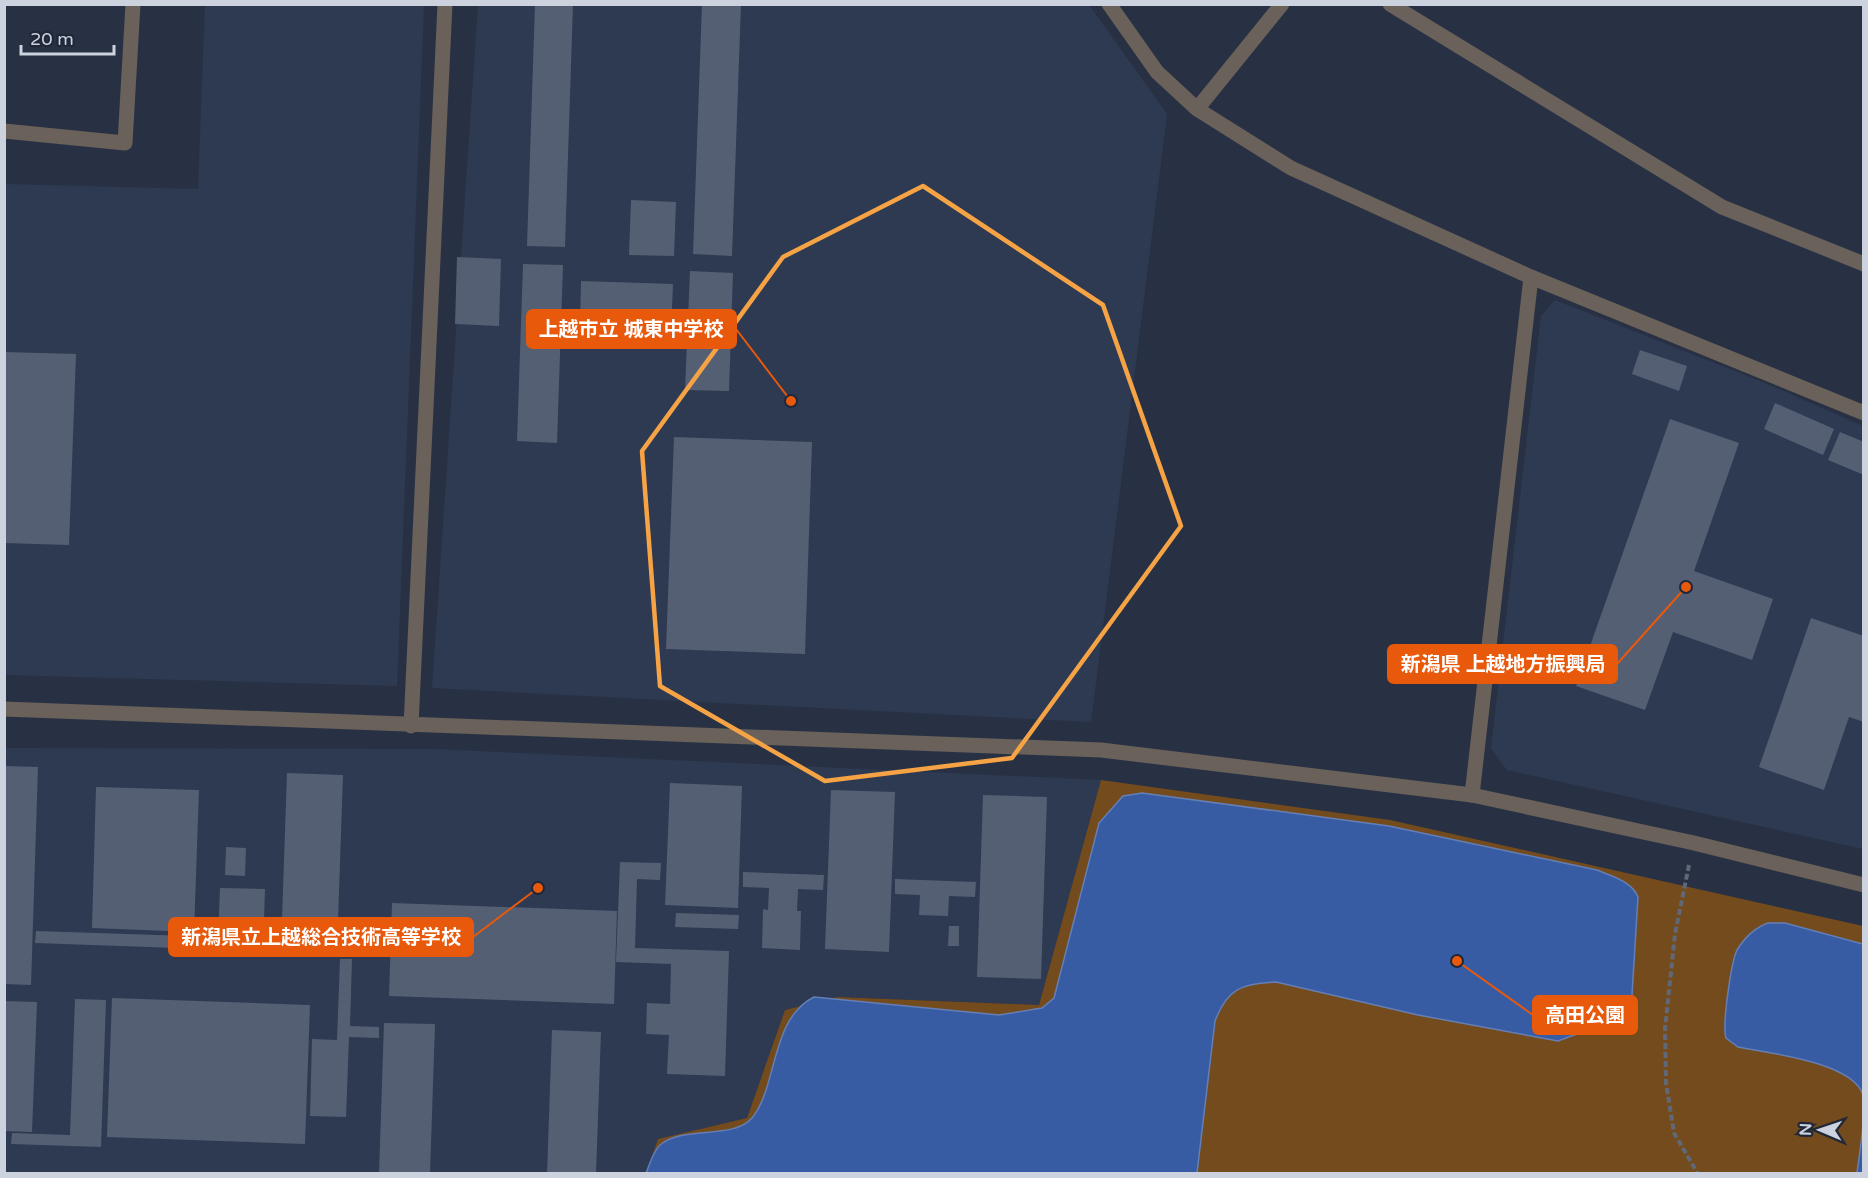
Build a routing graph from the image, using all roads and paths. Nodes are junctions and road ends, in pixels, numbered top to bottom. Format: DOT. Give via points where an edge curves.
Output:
graph roads {
  1 [pos="133,4"];
  2 [pos="445,4"];
  3 [pos="1109,4"];
  4 [pos="1282,4"];
  5 [pos="1390,4"];
  6 [pos="1197,109"];
  7 [pos="4,131"];
  8 [pos="1863,264"];
  9 [pos="1531,277"];
  10 [pos="1863,413"];
  11 [pos="4,709"];
  12 [pos="411,726"];
  13 [pos="1472,795"];
  14 [pos="1694,843"];
  15 [pos="1863,885"];
  16 [pos="1698,1173"];
  1 -- 7 [label="street" via="125,143"];
  2 -- 12 [label="street"];
  3 -- 6 [label="street" via="1157,72"];
  4 -- 6 [label="street"];
  5 -- 8 [label="street" via="1722,207"];
  6 -- 9 [label="street" via="1292,168"];
  9 -- 10 [label="street"];
  9 -- 13 [label="street"];
  11 -- 12 [label="street"];
  12 -- 13 [label="street" via="1101,750"];
  13 -- 14 [label="street"];
  14 -- 15 [label="street"];
  14 -- 16 [label="path" via="1675,934 1665,1029 1666,1083 1674,1133"];
}
